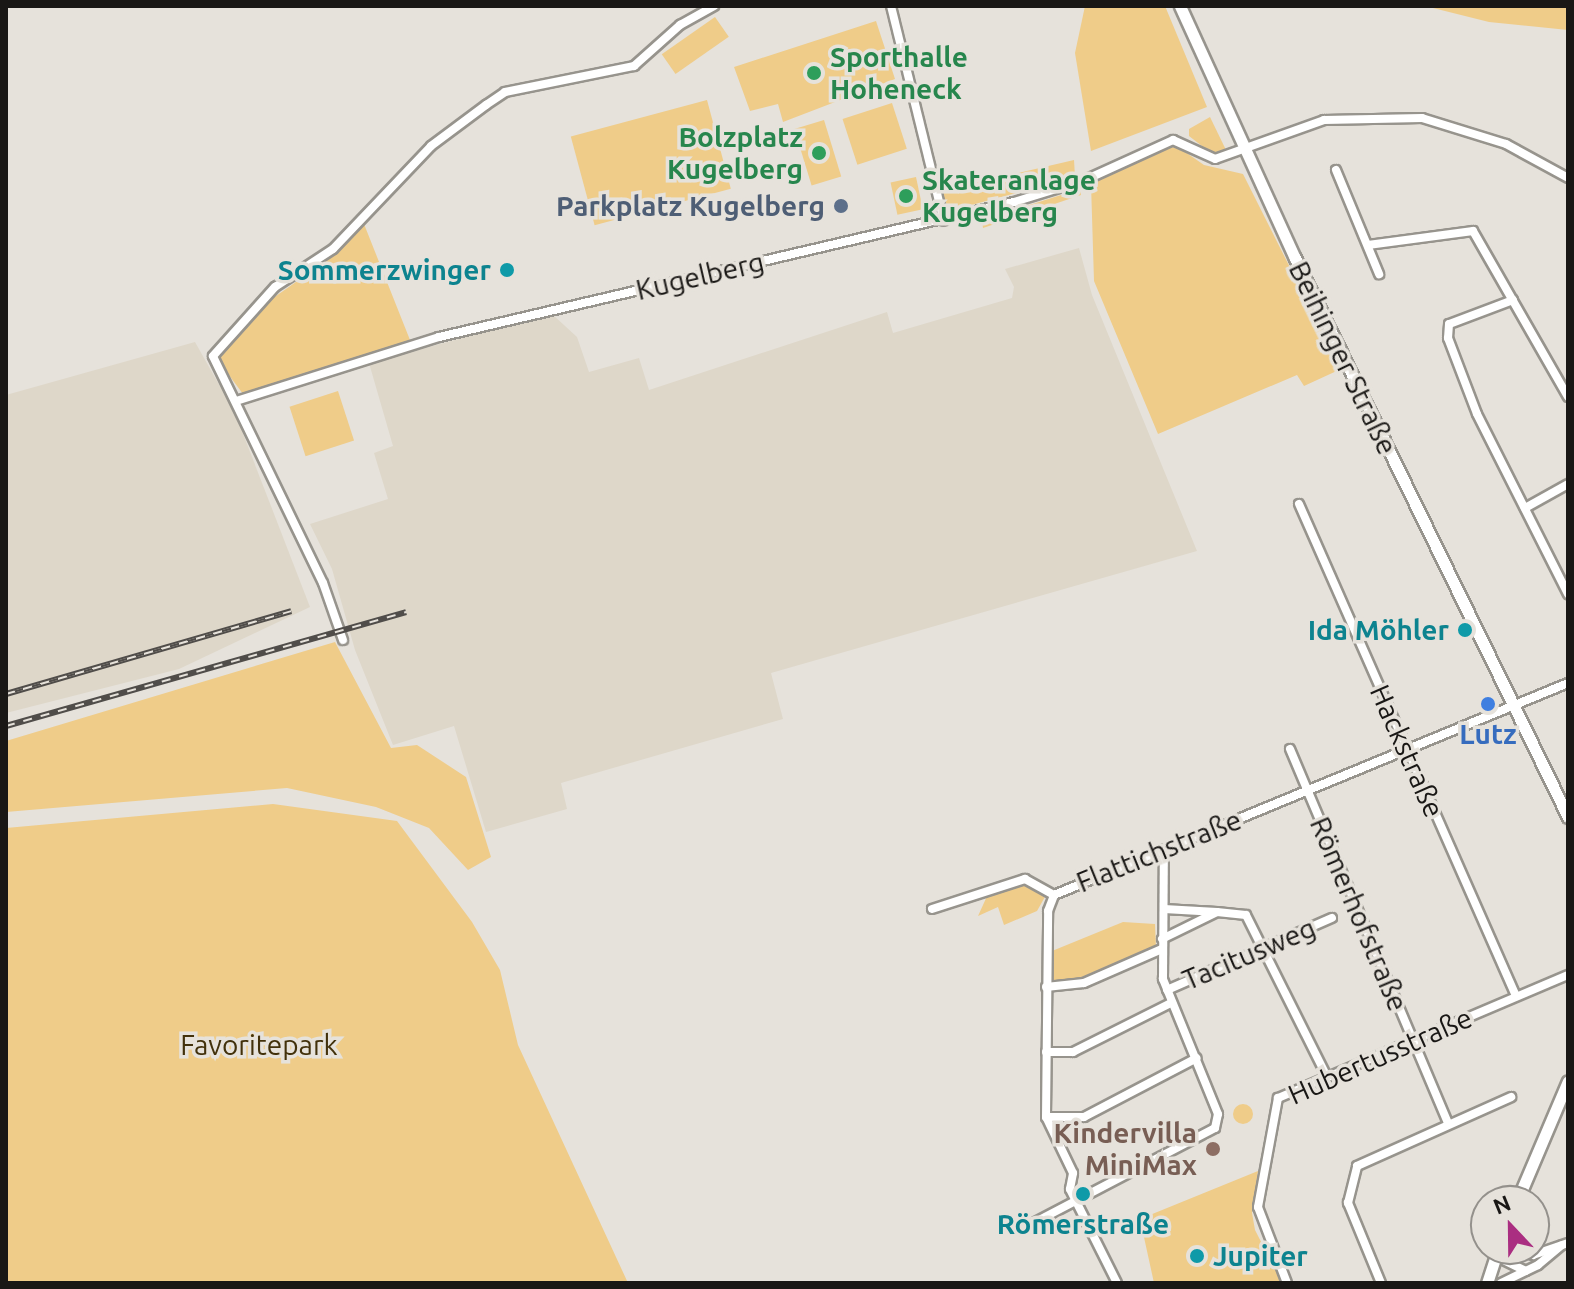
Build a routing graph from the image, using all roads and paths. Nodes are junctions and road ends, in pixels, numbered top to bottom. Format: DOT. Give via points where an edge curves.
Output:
graph roads {
  1 [pos="714,6"];
  2 [pos="891,6"];
  3 [pos="1180,6"];
  4 [pos="1245,150"];
  5 [pos="1336,170"];
  6 [pos="1568,178"];
  7 [pos="944,221"];
  8 [pos="1368,245"];
  9 [pos="1379,274"];
  10 [pos="1513,300"];
  11 [pos="1568,397"];
  12 [pos="236,401"];
  13 [pos="1568,484"];
  14 [pos="1299,504"];
  15 [pos="1525,508"];
  16 [pos="1568,594"];
  17 [pos="343,640"];
  18 [pos="1568,683"];
  19 [pos="1512,706"];
  20 [pos="1290,749"];
  21 [pos="1407,750"];
  22 [pos="1306,791"];
  23 [pos="1563,796"];
  24 [pos="1568,817"];
  25 [pos="1164,849"];
  26 [pos="1054,895"];
  27 [pos="932,909"];
  28 [pos="1164,909"];
  29 [pos="1217,912"];
  30 [pos="1332,918"];
  31 [pos="1162,944"];
  32 [pos="1262,947"];
  33 [pos="1568,975"];
  34 [pos="1046,987"];
  35 [pos="1167,990"];
  36 [pos="1516,996"];
  37 [pos="1171,1003"];
  38 [pos="1413,1041"];
  39 [pos="1046,1052"];
  40 [pos="1197,1058"];
  41 [pos="1327,1077"];
  42 [pos="1568,1081"];
  43 [pos="1511,1097"];
  44 [pos="1046,1117"];
  45 [pos="1448,1123"];
  46 [pos="1524,1185"];
  47 [pos="1076,1202"];
  48 [pos="1020,1230"];
  49 [pos="1565,1244"];
  50 [pos="1516,1265"];
  51 [pos="1526,1271"];
  52 [pos="1117,1283"];
  53 [pos="1287,1283"];
  54 [pos="1381,1283"];
  55 [pos="1501,1283"];
  1 -- 12 [label="street" via="680,25 634,66 505,92 413,162 333,249 275,287 213,356"];
  2 -- 7 [label="street"];
  3 -- 4 [label="main road, Beihinger Straße"];
  4 -- 6 [label="street" via="1324,120 1422,118 1506,144"];
  4 -- 7 [label="street, Kugelberg" via="1215,159 1184,142 1160,142 1085,180"];
  4 -- 19 [label="main road, Beihinger Straße"];
  5 -- 8 [label="street"];
  7 -- 12 [label="street, Kugelberg" via="439,337"];
  8 -- 9 [label="street"];
  8 -- 10 [label="street" via="1389,238 1473,231"];
  10 -- 11 [label="street"];
  10 -- 15 [label="street" via="1449,324 1448,338 1477,414"];
  12 -- 17 [label="street" via="323,583"];
  13 -- 15 [label="street"];
  14 -- 21 [label="street, Hackstraße"];
  15 -- 16 [label="street"];
  18 -- 19 [label="street, Flattichstraße"];
  19 -- 21 [label="street, Flattichstraße"];
  19 -- 23 [label="main road, Beihinger Straße"];
  20 -- 22 [label="street, Römerhofstraße"];
  21 -- 22 [label="street, Flattichstraße"];
  21 -- 36 [label="street, Hackstraße"];
  22 -- 25 [label="street, Flattichstraße"];
  22 -- 38 [label="street, Römerhofstraße"];
  23 -- 24 [label="main road, Beihinger Straße"];
  25 -- 26 [label="street, Flattichstraße"];
  25 -- 28 [label="street"];
  26 -- 27 [label="street" via="1025,879"];
  26 -- 34 [label="street, Flattichstraße" via="1048,911"];
  28 -- 29 [label="street"];
  28 -- 31 [label="street"];
  29 -- 31 [label="street"];
  29 -- 32 [label="street" via="1246,915"];
  30 -- 32 [label="street, Tacitusweg"];
  31 -- 34 [label="street" via="1084,983"];
  31 -- 35 [label="street"];
  32 -- 35 [label="street, Tacitusweg"];
  32 -- 41 [label="street"];
  33 -- 36 [label="street, Hubertusstraße"];
  34 -- 39 [label="street, Flattichstraße"];
  35 -- 37 [label="street"];
  36 -- 38 [label="street, Hubertusstraße"];
  37 -- 39 [label="street, Tacitusweg" via="1073,1052"];
  37 -- 40 [label="street"];
  38 -- 41 [label="street, Hubertusstraße"];
  38 -- 45 [label="street, Römerhofstraße"];
  39 -- 44 [label="street, Flattichstraße"];
  40 -- 44 [label="street" via="1084,1117"];
  40 -- 47 [label="street" via="1218,1114 1215,1128"];
  41 -- 53 [label="street, Hubertusstraße" via="1278,1098 1258,1207"];
  42 -- 46 [label="main road"];
  43 -- 45 [label="street"];
  44 -- 47 [label="street, Flattichstraße" via="1073,1173 1069,1186"];
  45 -- 54 [label="street" via="1357,1166 1348,1203"];
  47 -- 48 [label="street"];
  47 -- 52 [label="street, Flattichstraße"];
  49 -- 51 [label="street"];
  50 -- 51 [label="street"];
  51 -- 55 [label="street"];
}
